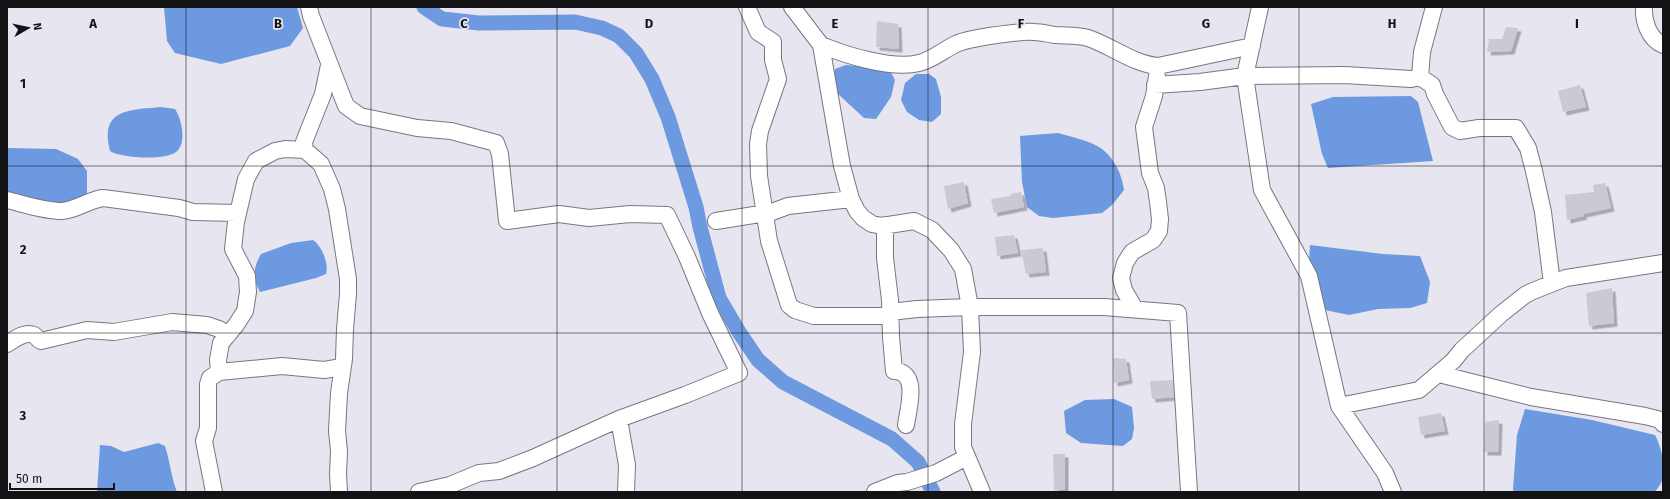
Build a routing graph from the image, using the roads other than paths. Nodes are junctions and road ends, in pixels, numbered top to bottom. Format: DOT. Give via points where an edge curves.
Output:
graph roads {
  1 [pos="309,7"];
  2 [pos="748,7"];
  3 [pos="792,7"];
  4 [pos="1260,7"];
  5 [pos="1434,7"];
  6 [pos="1644,7"];
  7 [pos="821,44"];
  8 [pos="1663,45"];
  9 [pos="1252,46"];
  10 [pos="329,65"];
  11 [pos="1158,66"];
  12 [pos="1245,76"];
  13 [pos="1420,77"];
  14 [pos="1155,85"];
  15 [pos="305,150"];
  16 [pos="851,199"];
  17 [pos="7,200"];
  18 [pos="238,213"];
  19 [pos="765,213"];
  20 [pos="716,221"];
  21 [pos="885,225"];
  22 [pos="1663,263"];
  23 [pos="1552,283"];
  24 [pos="970,307"];
  25 [pos="1135,309"];
  26 [pos="890,314"];
  27 [pos="228,335"];
  28 [pos="7,344"];
  29 [pos="342,367"];
  30 [pos="219,372"];
  31 [pos="1439,374"];
  32 [pos="1339,406"];
  33 [pos="619,419"];
  34 [pos="1663,424"];
  35 [pos="906,425"];
  36 [pos="967,457"];
  37 [pos="214,492"];
  38 [pos="339,492"];
  39 [pos="419,492"];
  40 [pos="626,492"];
  41 [pos="876,492"];
  42 [pos="982,492"];
  43 [pos="1189,492"];
  44 [pos="1393,492"];
  1 -- 10 [label="street"];
  2 -- 19 [label="street" via="758,32 773,42 778,79 758,144 759,176"];
  3 -- 7 [label="street"];
  4 -- 9 [label="street"];
  5 -- 13 [label="street" via="1422,52"];
  6 -- 8 [label="street" via="1645,24"];
  7 -- 11 [label="street" via="853,56 906,65 919,63 954,44 1035,32 1088,38 1147,65"];
  7 -- 16 [label="street" via="842,166"];
  9 -- 11 [label="street"];
  9 -- 12 [label="street"];
  10 -- 15 [label="street" via="323,94 306,136"];
  10 -- 33 [label="street" via="346,106 360,116 417,128 451,130 496,143 500,154 507,221 559,214 589,218 630,214 668,215 739,373"];
  11 -- 14 [label="street"];
  12 -- 13 [label="street" via="1345,75 1411,79"];
  12 -- 14 [label="street"];
  12 -- 32 [label="street" via="1262,190 1309,276"];
  13 -- 23 [label="street" via="1432,85 1452,127 1460,131 1516,128 1528,148 1534,171 1543,212"];
  14 -- 25 [label="street" via="1144,127 1150,173 1156,188 1159,232 1153,240 1132,252 1125,263 1121,278 1124,290"];
  15 -- 18 [label="street" via="274,151 256,161 246,179"];
  15 -- 29 [label="street" via="325,170 339,221 348,278"];
  16 -- 19 [label="street" via="788,206"];
  16 -- 21 [label="street" via="862,218 872,224"];
  17 -- 18 [label="street" via="63,211 103,198 193,212"];
  18 -- 27 [label="street" via="233,249 247,276 248,292 245,311"];
  19 -- 20 [label="street"];
  19 -- 26 [label="street" via="769,241 782,285 789,305 795,310 814,316"];
  21 -- 24 [label="street" via="914,221 932,230 951,250 963,269"];
  21 -- 26 [label="street"];
  22 -- 23 [label="street" via="1566,278"];
  23 -- 31 [label="street" via="1525,295 1507,309"];
  24 -- 25 [label="street" via="1104,306"];
  24 -- 26 [label="street" via="917,309"];
  24 -- 36 [label="street" via="972,352 963,437"];
  25 -- 43 [label="street" via="1178,313"];
  26 -- 35 [label="street" via="894,371 902,371 910,386"];
  27 -- 28 [label="street" via="207,325 172,322 114,332 87,330 41,341 28,334 21,335"];
  27 -- 30 [label="street" via="221,342"];
  29 -- 30 [label="street" via="324,370 282,366"];
  29 -- 38 [label="street" via="337,431"];
  30 -- 37 [label="street" via="210,378 208,384 208,428 204,441"];
  31 -- 32 [label="street" via="1418,390"];
  31 -- 34 [label="street" via="1531,397 1645,416 1660,420"];
  32 -- 44 [label="street" via="1384,473"];
  33 -- 39 [label="street" via="499,471 479,473 441,488"];
  33 -- 40 [label="street" via="627,465"];
  36 -- 41 [label="street" via="936,473"];
  36 -- 42 [label="street"];
}
